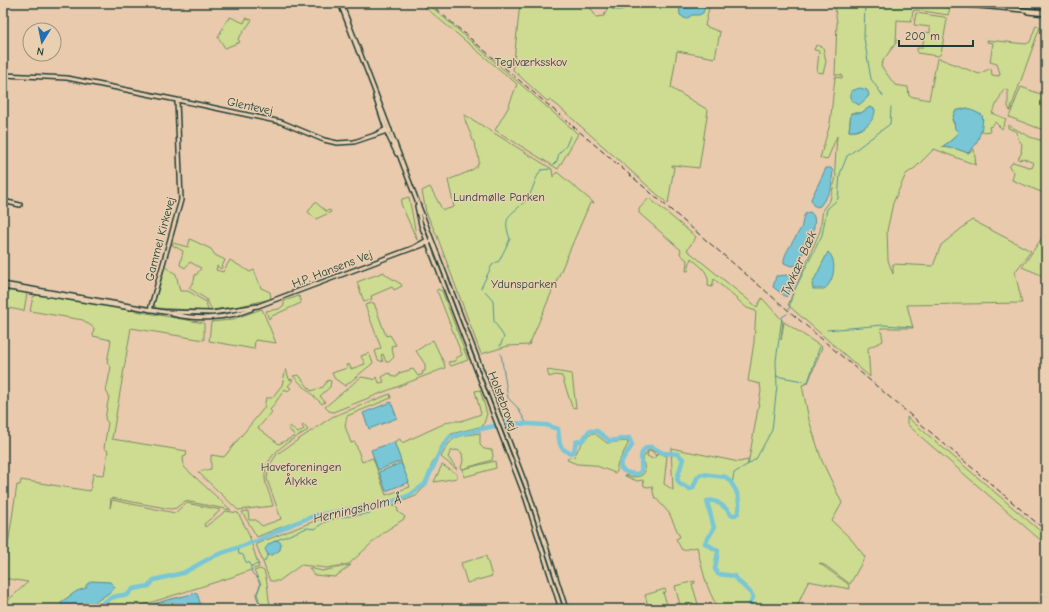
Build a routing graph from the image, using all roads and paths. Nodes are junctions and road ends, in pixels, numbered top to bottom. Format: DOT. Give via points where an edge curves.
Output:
graph roads {
  1 [pos="341,3"];
  2 [pos="945,3"];
  3 [pos="968,3"];
  4 [pos="1008,9"];
  5 [pos="1046,13"];
  6 [pos="3,75"];
  7 [pos="177,100"];
  8 [pos="388,130"];
  9 [pos="399,157"];
  10 [pos="3,201"];
  11 [pos="20,205"];
  12 [pos="430,241"];
  13 [pos="3,285"];
  14 [pos="150,310"];
  15 [pos="561,609"];
  16 [pos="566,609"];
  1 -- 8 [label="street, Holstebrovej"];
  2 -- 4 [label="street"];
  3 -- 4 [label="street"];
  4 -- 5 [label="street"];
  6 -- 7 [label="street, Glentevej" via="67,78"];
  7 -- 8 [label="street, Glentevej" via="281,122 330,142 354,142"];
  7 -- 14 [label="street, Gammel Kirkevej" via="181,200"];
  8 -- 9 [label="street, Holstebrovej"];
  8 -- 9 [label="street, Holstebrovej"];
  9 -- 12 [label="street, Holstebrovej" via="416,202 421,225"];
  10 -- 11 [label="street"];
  12 -- 14 [label="street, H.P. Hansens Vej" via="258,306 212,313"];
  12 -- 15 [label="street, Holstebrovej" via="538,534"];
  12 -- 16 [label="street, Holstebrovej" via="442,265 505,429 543,532"];
  13 -- 14 [label="street, H.P. Hansens Vej"];
}
